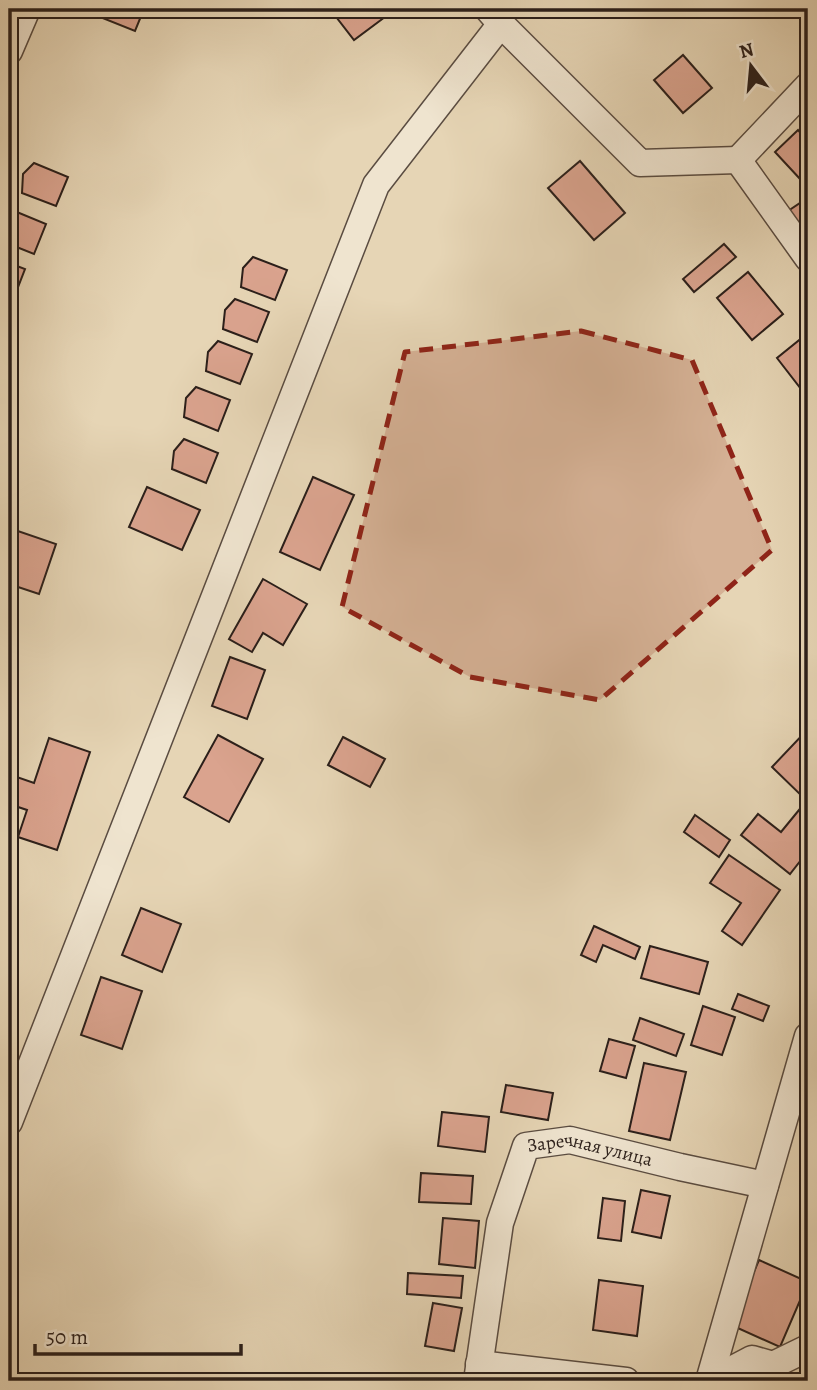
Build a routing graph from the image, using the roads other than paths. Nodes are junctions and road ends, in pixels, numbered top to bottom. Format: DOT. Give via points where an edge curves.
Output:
graph roads {
  1 [pos="26,9"];
  2 [pos="495,16"];
  3 [pos="9,51"];
  4 [pos="808,86"];
  5 [pos="738,160"];
  6 [pos="808,258"];
  7 [pos="808,1036"];
  8 [pos="9,1122"];
  9 [pos="765,1185"];
  10 [pos="808,1348"];
  11 [pos="478,1373"];
  12 [pos="625,1381"];
  13 [pos="709,1381"];
  14 [pos="726,1381"];
  1 -- 3 [label="street"];
  2 -- 5 [label="street" via="640,163"];
  2 -- 8 [label="street" via="376,186"];
  4 -- 5 [label="street"];
  5 -- 6 [label="street"];
  7 -- 9 [label="street"];
  9 -- 11 [label="street, Заречная улица" via="570,1140 526,1146 500,1223"];
  9 -- 13 [label="street"];
  10 -- 14 [label="street" via="774,1365 752,1359 733,1369"];
  11 -- 12 [label="street"];
}
